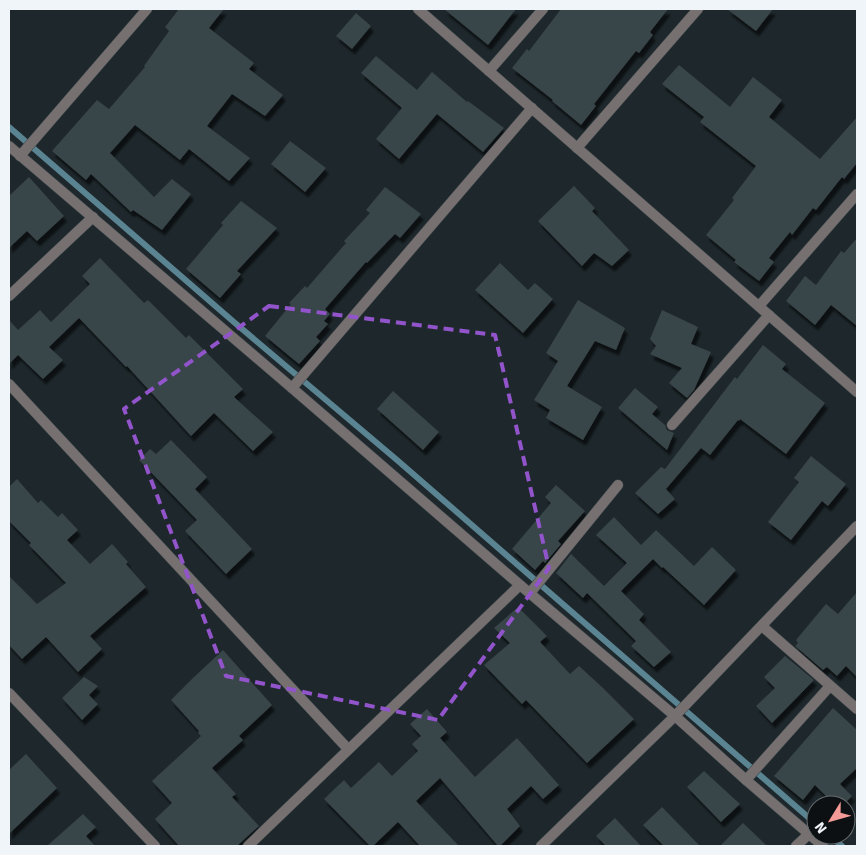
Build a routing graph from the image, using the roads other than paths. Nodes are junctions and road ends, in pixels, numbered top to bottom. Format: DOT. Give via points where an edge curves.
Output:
graph roads {
  1 [pos="147,9"];
  2 [pos="418,9"];
  3 [pos="543,9"];
  4 [pos="698,9"];
  5 [pos="489,71"];
  6 [pos="532,108"];
  7 [pos="9,146"];
  8 [pos="577,148"];
  9 [pos="20,156"];
  10 [pos="857,194"];
  11 [pos="93,217"];
  12 [pos="9,296"];
  13 [pos="759,306"];
  14 [pos="769,315"];
  15 [pos="9,384"];
  16 [pos="292,388"];
  17 [pos="857,392"];
  18 [pos="672,425"];
  19 [pos="618,485"];
  20 [pos="857,526"];
  21 [pos="520,584"];
  22 [pos="530,593"];
  23 [pos="762,626"];
  24 [pos="830,686"];
  25 [pos="9,693"];
  26 [pos="857,709"];
  27 [pos="675,716"];
  28 [pos="348,749"];
  29 [pos="746,780"];
  30 [pos="806,831"];
  31 [pos="806,837"];
  32 [pos="154,846"];
  33 [pos="248,846"];
  34 [pos="541,846"];
  35 [pos="796,846"];
  1 -- 9 [label="street"];
  2 -- 5 [label="street"];
  3 -- 5 [label="street"];
  4 -- 8 [label="street"];
  5 -- 6 [label="street"];
  6 -- 8 [label="street"];
  6 -- 16 [label="street"];
  7 -- 9 [label="street"];
  8 -- 13 [label="street"];
  9 -- 11 [label="street"];
  10 -- 13 [label="street"];
  11 -- 12 [label="street"];
  11 -- 16 [label="street"];
  13 -- 14 [label="street"];
  14 -- 17 [label="street"];
  14 -- 18 [label="street"];
  15 -- 28 [label="street"];
  16 -- 21 [label="street"];
  19 -- 22 [label="street"];
  20 -- 23 [label="street"];
  21 -- 22 [label="street"];
  21 -- 28 [label="street"];
  22 -- 27 [label="street"];
  23 -- 24 [label="street"];
  23 -- 27 [label="street"];
  24 -- 26 [label="street"];
  24 -- 29 [label="street"];
  25 -- 32 [label="street"];
  27 -- 29 [label="street"];
  27 -- 34 [label="street"];
  28 -- 33 [label="street"];
  29 -- 30 [label="street"];
  31 -- 35 [label="street"];
}
